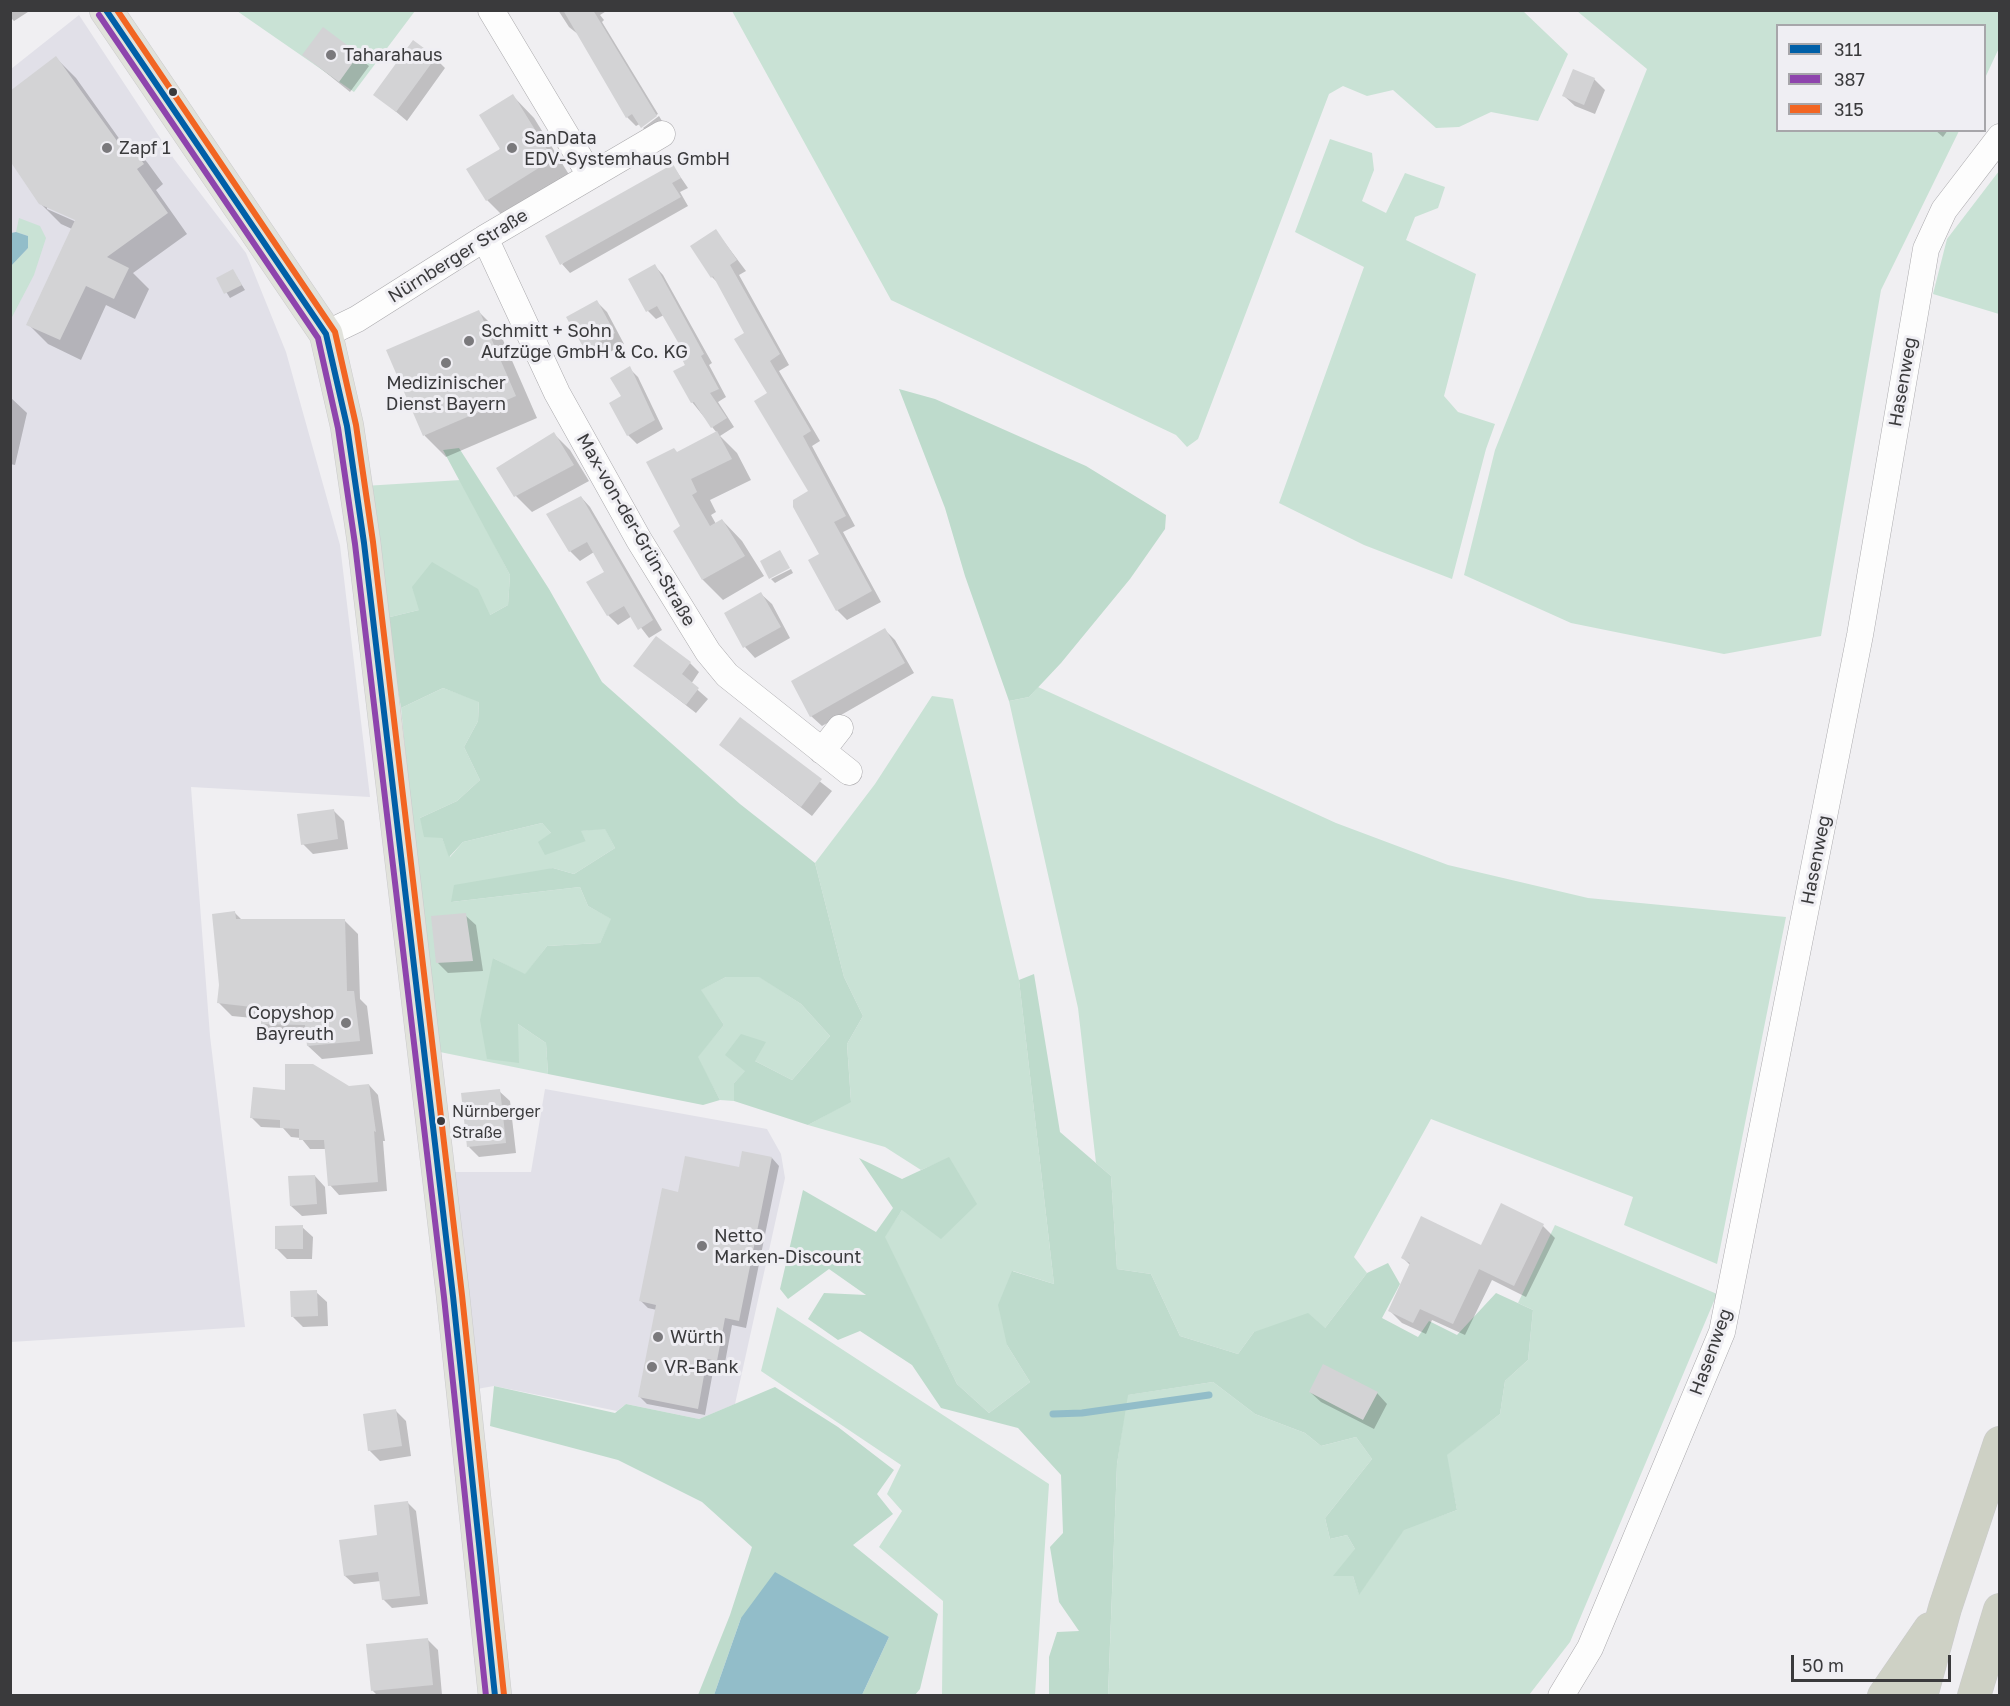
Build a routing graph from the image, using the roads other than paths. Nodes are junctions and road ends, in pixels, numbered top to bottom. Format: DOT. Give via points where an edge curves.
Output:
graph roads {
  1 [pos="105,10"];
  2 [pos="491,10"];
  3 [pos="662,134"];
  4 [pos="2000,137"];
  5 [pos="590,175"];
  6 [pos="485,238"];
  7 [pos="326,334"];
  8 [pos="840,728"];
  9 [pos="822,751"];
  10 [pos="849,772"];
  11 [pos="2000,1443"];
  12 [pos="1945,1608"];
  13 [pos="2000,1610"];
  14 [pos="495,1695"];
  15 [pos="1561,1695"];
  16 [pos="1884,1695"];
  17 [pos="1921,1695"];
  18 [pos="1974,1695"];
  1 -- 7 [label="main road"];
  2 -- 5 [label="street"];
  3 -- 5 [label="street, Nürnberger Straße"];
  4 -- 15 [label="street, Hasenweg" via="1944,210 1926,249 1860,635 1722,1332 1590,1648"];
  5 -- 6 [label="street, Nürnberger Straße"];
  6 -- 7 [label="street, Nürnberger Straße" via="376,308"];
  6 -- 9 [label="street, Max-von-der-Grün-Straße" via="557,393 639,540 708,652 727,675"];
  7 -- 14 [label="main road" via="347,426 365,555 453,1296"];
  8 -- 9 [label="street"];
  9 -- 10 [label="street, Max-von-der-Grün-Straße"];
  11 -- 12 [label="highway"];
  12 -- 16 [label="highway"];
  12 -- 17 [label="highway"];
  13 -- 18 [label="highway"];
}
